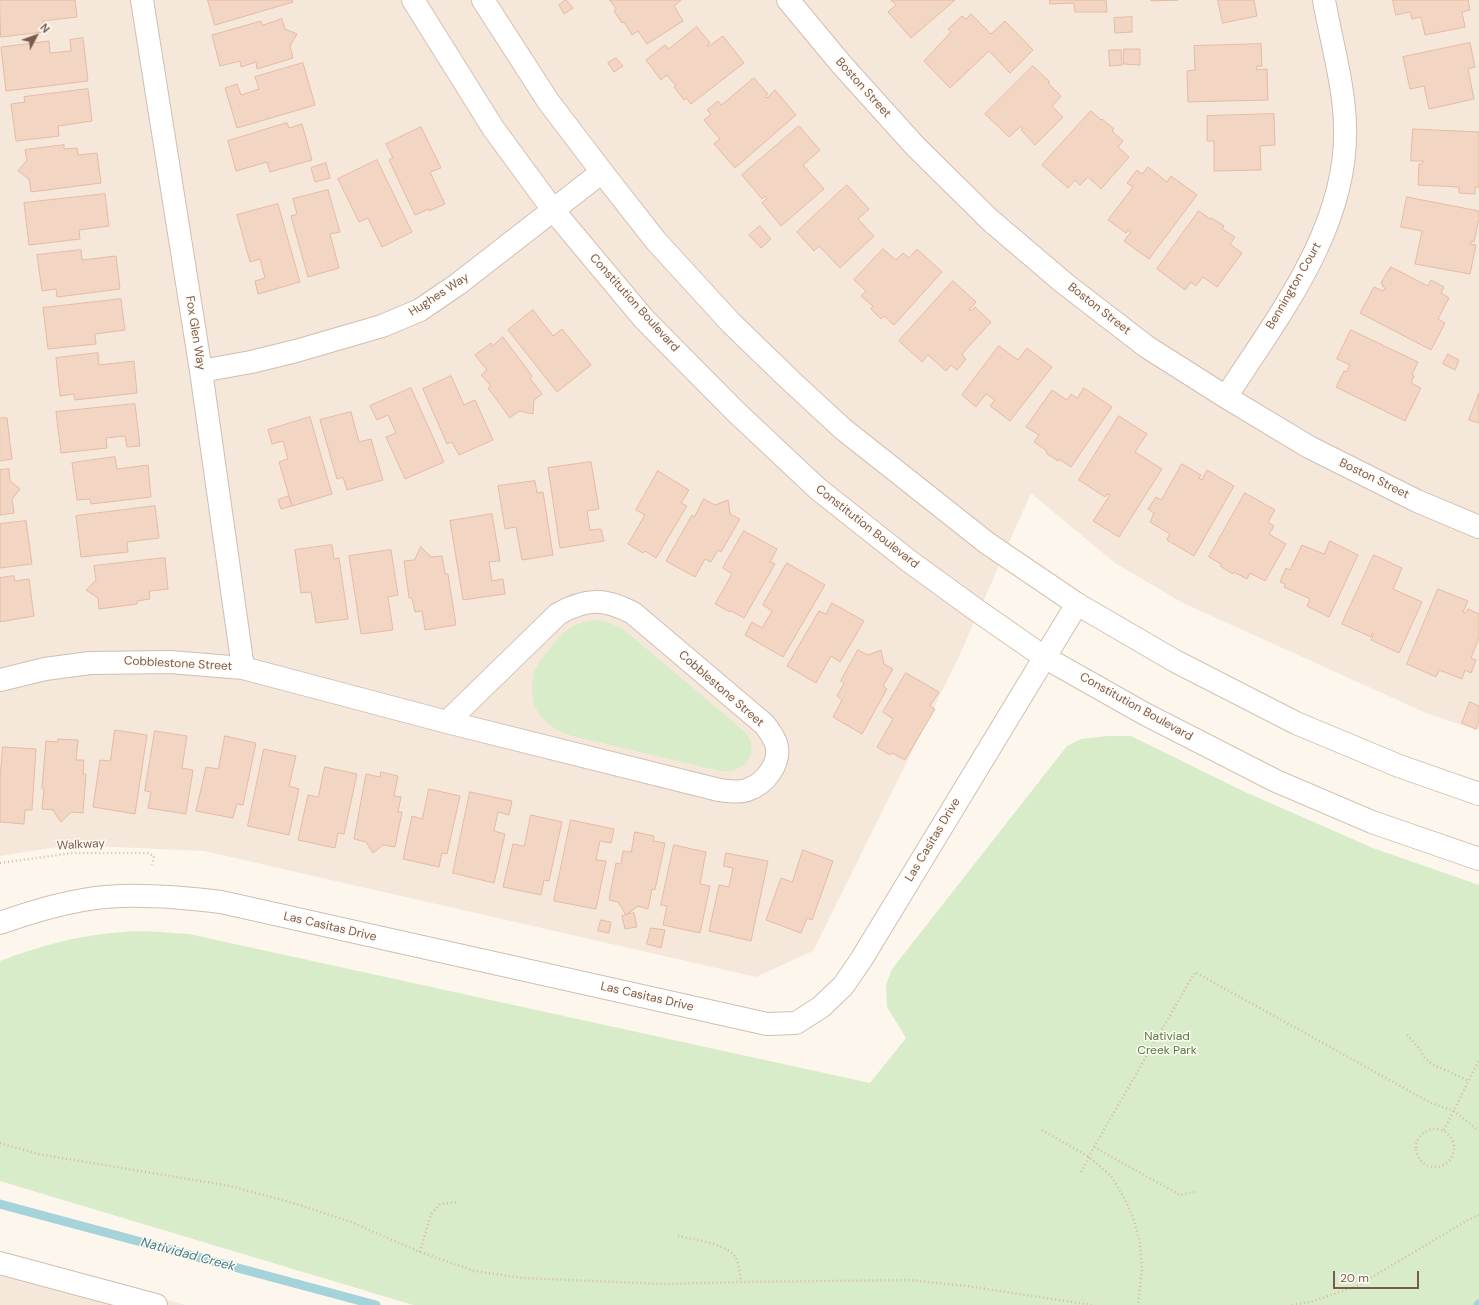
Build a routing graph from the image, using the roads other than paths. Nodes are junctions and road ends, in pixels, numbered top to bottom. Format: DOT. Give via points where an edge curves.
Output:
graph roads {
  1 [pos="142,0"];
  2 [pos="413,0"];
  3 [pos="483,0"];
  4 [pos="788,0"];
  5 [pos="1324,0"];
  6 [pos="602,172"];
  7 [pos="553,210"];
  8 [pos="201,371"];
  9 [pos="1226,398"];
  10 [pos="1479,527"];
  11 [pos="1077,604"];
  12 [pos="1044,657"];
  13 [pos="243,668"];
  14 [pos="0,680"];
  15 [pos="447,722"];
  16 [pos="1479,794"];
  17 [pos="1479,859"];
  18 [pos="0,923"];
  19 [pos="0,1263"];
  20 [pos="156,1305"];
  1 -- 8 [label="street, Fox Glen Way"];
  2 -- 7 [label="street, Constitution Boulevard" via="493,128"];
  3 -- 6 [label="street" via="548,101"];
  4 -- 9 [label="street, Boston Street" via="842,65 911,141 990,220 1064,283 1147,347"];
  5 -- 9 [label="street, Bennington Court" via="1345,125 1342,167 1336,198 1326,230 1312,260"];
  6 -- 7 [label="street, Hughes Way"];
  6 -- 11 [label="street" via="656,241 731,323 837,424 987,543"];
  7 -- 8 [label="street, Hughes Way" via="442,295 403,318 296,351"];
  7 -- 12 [label="street, Constitution Boulevard" via="644,319 735,411 818,489 909,561"];
  8 -- 13 [label="street, Fox Glen Way"];
  9 -- 10 [label="street, Boston Street" via="1309,447"];
  11 -- 12 [label="street, Las Casitas Drive"];
  11 -- 16 [label="street" via="1175,661 1296,723 1399,766"];
  12 -- 17 [label="street, Constitution Boulevard" via="1145,714 1276,781 1372,822"];
  12 -- 18 [label="street, Las Casitas Drive" via="861,960 843,986 821,1007 796,1023 768,1024 222,902 189,898 120,896 64,904"];
  13 -- 14 [label="street, Cobblestone Street" via="170,662 90,662"];
  13 -- 15 [label="street, Cobblestone Street"];
  15 -- 15 [label="street, Cobblestone Street" via="719,790 746,790 758,784 768,776 777,755 776,744 764,724 632,613 606,602 579,603 558,614"];
  19 -- 20 [label="street"];
}
